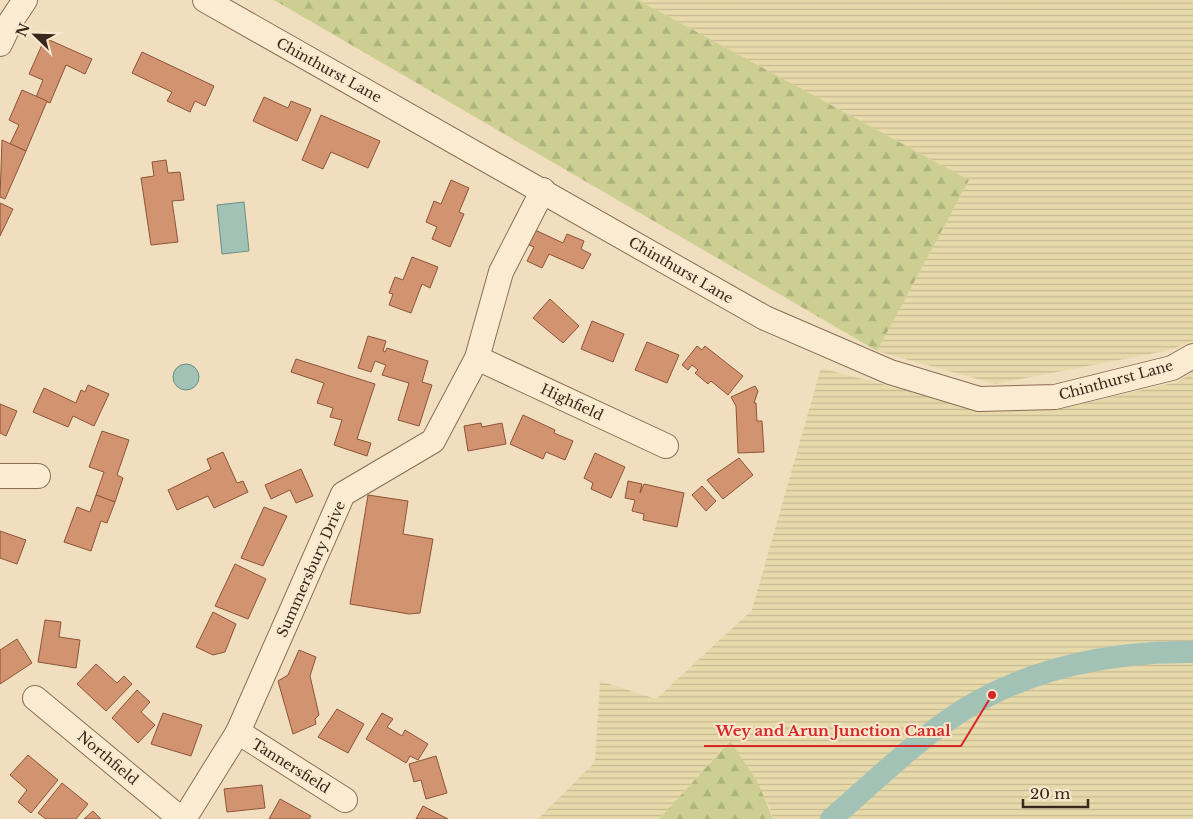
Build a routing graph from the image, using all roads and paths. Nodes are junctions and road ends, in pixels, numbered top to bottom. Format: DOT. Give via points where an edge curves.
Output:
graph roads {
  1 [pos="26,0"];
  2 [pos="205,0"];
  3 [pos="0,44"];
  4 [pos="543,190"];
  5 [pos="1193,356"];
  6 [pos="477,358"];
  7 [pos="666,446"];
  8 [pos="0,476"];
  9 [pos="38,476"];
  10 [pos="35,698"];
  11 [pos="238,732"];
  12 [pos="344,800"];
  13 [pos="182,819"];
  1 -- 3 [label="street"];
  2 -- 4 [label="street, Chinthurst Lane"];
  4 -- 5 [label="street, Chinthurst Lane" via="765,318 890,372 979,399 1056,397 1172,368"];
  4 -- 6 [label="street, Summersbury Drive" via="501,272"];
  6 -- 7 [label="street, Highfield"];
  6 -- 11 [label="street, Summersbury Drive" via="434,441 343,494"];
  8 -- 9 [label="street"];
  10 -- 13 [label="street, Northfield"];
  11 -- 12 [label="street, Tannersfield"];
  11 -- 13 [label="street, Summersbury Drive"];
}
